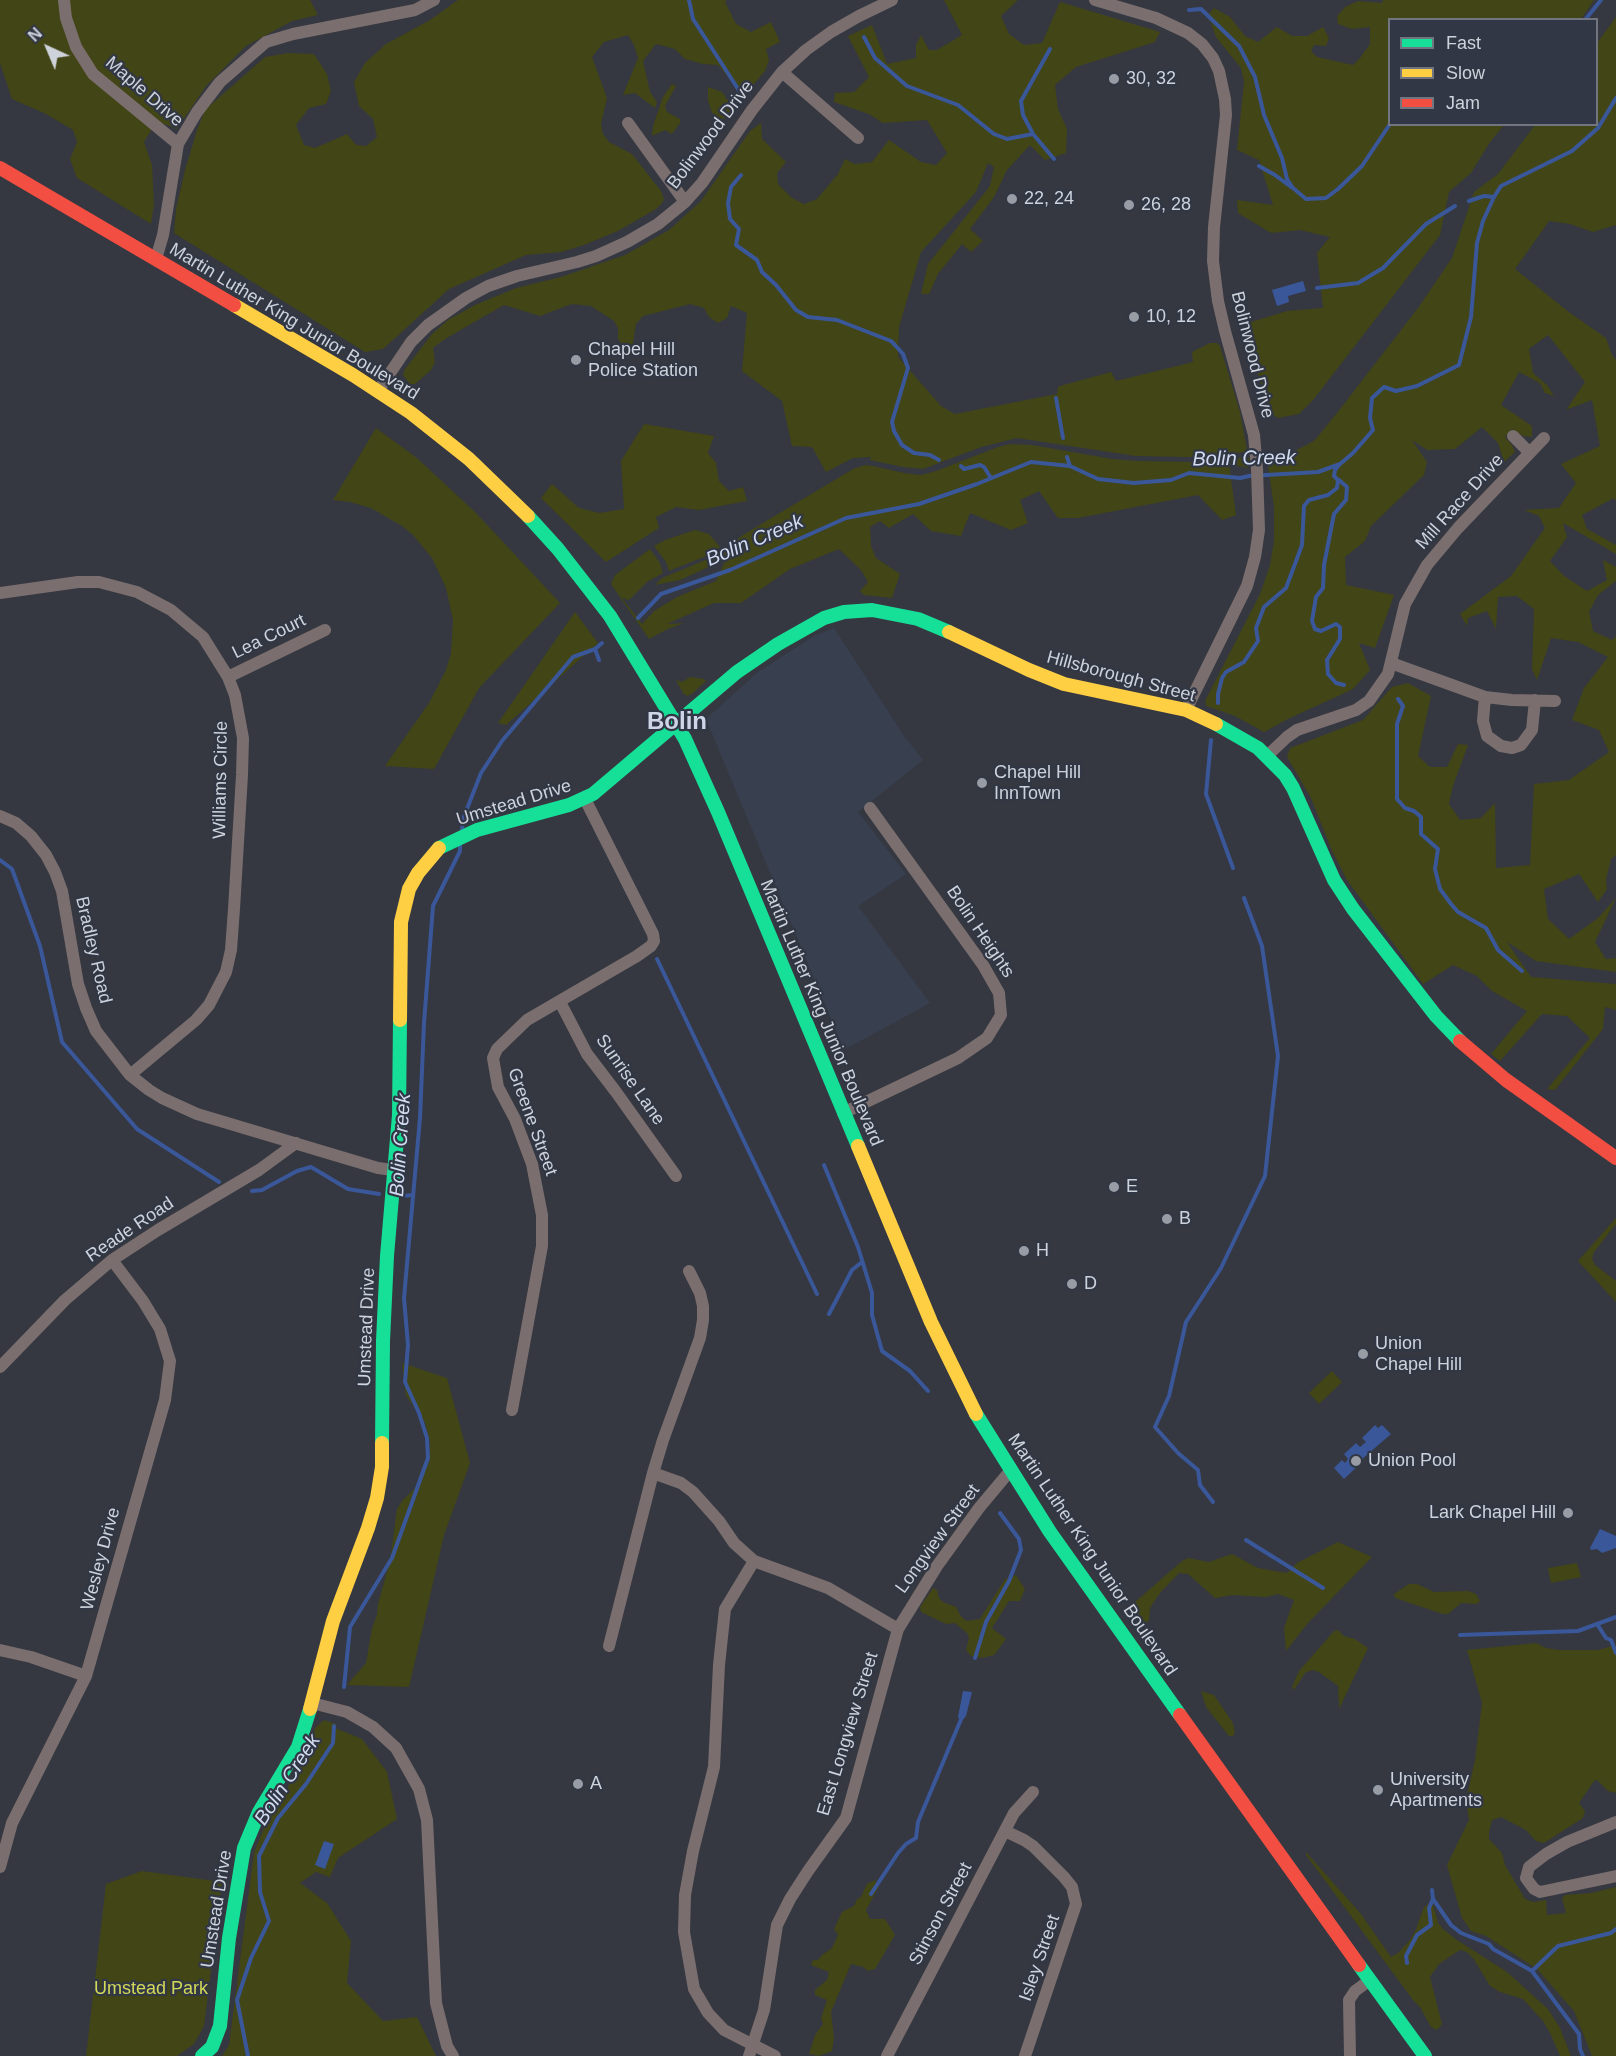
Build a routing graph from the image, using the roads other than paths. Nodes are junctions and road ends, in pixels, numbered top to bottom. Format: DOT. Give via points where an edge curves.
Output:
graph roads {
  1 [pos="64,0"];
  2 [pos="434,0"];
  3 [pos="892,0"];
  4 [pos="1095,0"];
  5 [pos="782,72"];
  6 [pos="628,123"];
  7 [pos="858,138"];
  8 [pos="178,144"];
  9 [pos="0,168"];
  10 [pos="685,202"];
  11 [pos="156,259"];
  12 [pos="378,391"];
  13 [pos="1513,436"];
  14 [pos="1544,438"];
  15 [pos="1530,453"];
  16 [pos="0,593"];
  17 [pos="325,630"];
  18 [pos="1391,663"];
  19 [pos="228,677"];
  20 [pos="1485,697"];
  21 [pos="1535,700"];
  22 [pos="1555,701"];
  23 [pos="1186,710"];
  24 [pos="677,725"];
  25 [pos="1267,756"];
  26 [pos="585,799"];
  27 [pos="870,808"];
  28 [pos="0,816"];
  29 [pos="560,1002"];
  30 [pos="130,1075"];
  31 [pos="843,1113"];
  32 [pos="296,1143"];
  33 [pos="1616,1158"];
  34 [pos="393,1170"];
  35 [pos="676,1176"];
  36 [pos="112,1260"];
  37 [pos="689,1271"];
  38 [pos="0,1367"];
  39 [pos="512,1410"];
  40 [pos="1010,1472"];
  41 [pos="653,1473"];
  42 [pos="754,1561"];
  43 [pos="898,1629"];
  44 [pos="609,1646"];
  45 [pos="0,1650"];
  46 [pos="86,1676"];
  47 [pos="312,1703"];
  48 [pos="1033,1792"];
  49 [pos="1616,1822"];
  50 [pos="1005,1831"];
  51 [pos="0,1867"];
  52 [pos="1616,1876"];
  53 [pos="1370,1980"];
  54 [pos="751,2051"];
  55 [pos="202,2056"];
  56 [pos="453,2056"];
  57 [pos="775,2056"];
  58 [pos="887,2056"];
  59 [pos="1025,2056"];
  60 [pos="1350,2056"];
  61 [pos="1425,2056"];
  1 -- 8 [label="street, Maple Drive" via="76,47 93,74"];
  2 -- 8 [label="street" via="415,10 266,42 220,82"];
  3 -- 5 [label="street, Bolinwood Drive" via="831,32"];
  4 -- 23 [label="street, Bolinwood Drive" via="1156,18 1188,33 1213,58 1226,99 1213,261 1225,331 1251,420 1259,530 1247,586"];
  5 -- 7 [label="street"];
  5 -- 10 [label="street, Bolinwood Drive"];
  6 -- 10 [label="street"];
  8 -- 11 [label="street"];
  9 -- 11 [label="street, Martin Luther King Junior Boulevard"];
  10 -- 12 [label="street, Bolinwood Drive" via="658,224 596,256 488,286 456,304 411,342"];
  11 -- 12 [label="street, Martin Luther King Junior Boulevard"];
  12 -- 24 [label="street, Martin Luther King Junior Boulevard" via="469,459 558,549 610,616"];
  13 -- 15 [label="street, Mill Race Drive"];
  14 -- 15 [label="street, Mill Race Drive"];
  15 -- 18 [label="street, Mill Race Drive" via="1427,565 1405,604"];
  16 -- 19 [label="street, Williams Circle" via="78,582 99,582 137,592 171,610 203,637"];
  17 -- 19 [label="street, Lea Court"];
  18 -- 20 [label="street"];
  18 -- 25 [label="street, Mill Race Drive" via="1378,690 1362,706 1297,730"];
  19 -- 30 [label="street, Williams Circle" via="243,738 234,909 226,972 209,1005 196,1020"];
  20 -- 21 [label="street"];
  20 -- 21 [label="street" via="1483,721 1487,736 1502,747 1512,748 1521,745 1532,730"];
  21 -- 22 [label="street"];
  23 -- 24 [label="street, Hillsborough Street" via="1064,684 918,619 857,610 824,618 778,644 738,672"];
  23 -- 25 [label="street, Hillsborough Street" via="1229,730"];
  24 -- 26 [label="street, Umstead Drive"];
  24 -- 31 [label="street, Martin Luther King Junior Boulevard" via="718,812"];
  25 -- 33 [label="street, Hillsborough Street" via="1293,788 1334,880 1436,1016 1506,1080"];
  26 -- 29 [label="street, Greene Street" via="654,941 637,956"];
  26 -- 34 [label="street, Umstead Drive" via="477,830 438,849 409,889 401,922 399,1105"];
  27 -- 31 [label="street, Bolin Heights" via="983,965 999,993 1001,1016 987,1038 957,1058"];
  28 -- 30 [label="street, Bradley Road" via="31,836 55,872 86,1008 96,1031"];
  29 -- 35 [label="street, Sunrise Lane" via="587,1054"];
  29 -- 39 [label="street, Greene Street" via="527,1020 497,1049 493,1058 498,1087 532,1164 542,1215 542,1246"];
  30 -- 32 [label="street, Bradley Road" via="178,1106"];
  31 -- 40 [label="street, Martin Luther King Junior Boulevard" via="931,1322 968,1399"];
  32 -- 34 [label="street, Bradley Road"];
  32 -- 36 [label="street, Reade Road"];
  34 -- 47 [label="street, Umstead Drive" via="383,1341 382,1467 377,1498 333,1621"];
  36 -- 38 [label="street, Reade Road" via="65,1300"];
  36 -- 46 [label="street, Wesley Drive" via="160,1329 170,1361 165,1400"];
  37 -- 41 [label="street" via="703,1306 700,1338"];
  40 -- 43 [label="street, Longview Street" via="937,1566"];
  40 -- 53 [label="street, Martin Luther King Junior Boulevard"];
  41 -- 42 [label="street" via="693,1492 734,1543"];
  41 -- 44 [label="street"];
  42 -- 43 [label="street" via="828,1588"];
  42 -- 54 [label="street" via="725,1609 714,1767 685,1895 684,1932 694,1989 708,2013"];
  43 -- 54 [label="street, East Longview Street" via="846,1818 796,1890 777,1925 764,2010"];
  45 -- 46 [label="street"];
  46 -- 51 [label="street, Wesley Drive" via="16,1813"];
  47 -- 55 [label="street, Umstead Drive" via="298,1747 247,1839 230,1928 220,2026 212,2047"];
  47 -- 56 [label="street" via="347,1712 384,1736 396,1748 419,1789 427,1820 436,2002"];
  48 -- 50 [label="street, Stinson Street"];
  49 -- 52 [label="street" via="1567,1842 1537,1861 1526,1878 1540,1892"];
  50 -- 58 [label="street, Stinson Street"];
  50 -- 59 [label="street, Isley Street" via="1033,1846 1064,1877 1076,1904"];
  53 -- 60 [label="street" via="1349,2000"];
  53 -- 61 [label="street, Martin Luther King Junior Boulevard"];
  54 -- 57 [label="street"];
}
